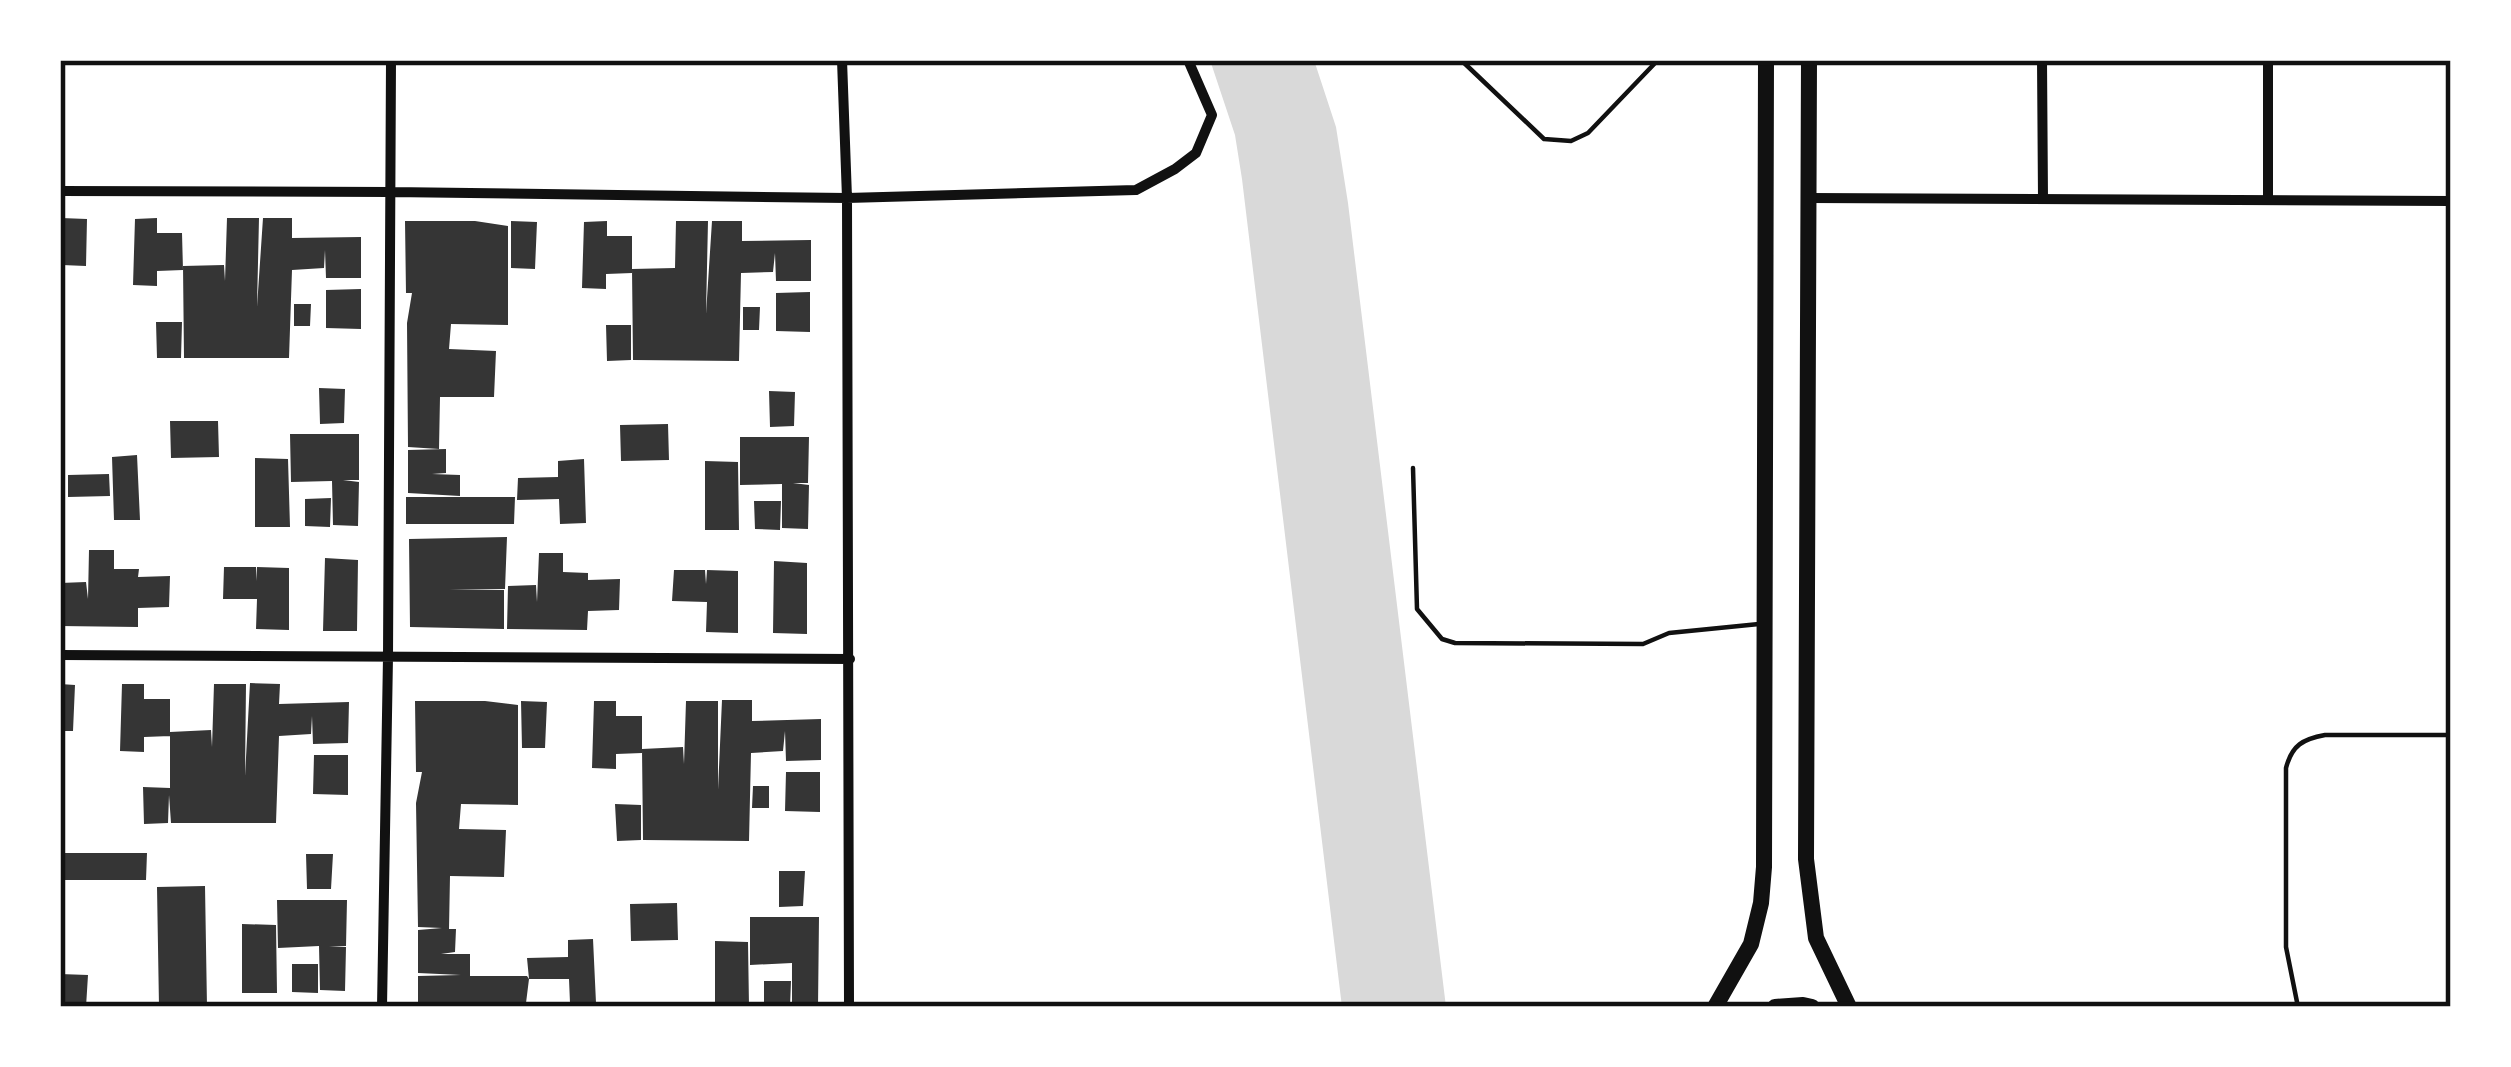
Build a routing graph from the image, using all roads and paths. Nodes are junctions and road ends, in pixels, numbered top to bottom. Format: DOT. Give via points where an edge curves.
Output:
graph roads {
  1 [pos="391,60"];
  2 [pos="842,60"];
  3 [pos="1188,60"];
  4 [pos="1461,60"];
  5 [pos="1658,60"];
  6 [pos="1766,60"];
  7 [pos="1809,60"];
  8 [pos="2042,60"];
  9 [pos="2268,60"];
  10 [pos="60,191"];
  11 [pos="391,192"];
  12 [pos="847,198"];
  13 [pos="1809,198"];
  14 [pos="2042,199"];
  15 [pos="2268,200"];
  16 [pos="2451,201"];
  17 [pos="1413,468"];
  18 [pos="1765,624"];
  19 [pos="60,655"];
  20 [pos="388,657"];
  21 [pos="850,659"];
  22 [pos="2451,735"];
  23 [pos="382,1007"];
  24 [pos="850,1007"];
  25 [pos="1714,1007"];
  26 [pos="1774,1007"];
  27 [pos="1812,1007"];
  28 [pos="1849,1007"];
  29 [pos="2298,1007"];
  1 -- 11 [label="street"];
  2 -- 12 [label="street"];
  3 -- 12 [label="street" via="1212,115 1196,153 1136,190"];
  4 -- 5 [label="lane" via="1544,140 1571,141"];
  6 -- 18 [label="main road"];
  7 -- 13 [label="main road"];
  8 -- 14 [label="street"];
  9 -- 15 [label="street"];
  10 -- 11 [label="street"];
  11 -- 12 [label="street"];
  11 -- 20 [label="street"];
  12 -- 21 [label="street"];
  13 -- 14 [label="street"];
  13 -- 28 [label="main road" via="1806,859 1816,938"];
  14 -- 15 [label="street"];
  15 -- 16 [label="street"];
  17 -- 18 [label="lane" via="1417,609 1442,639 1643,644 1669,633"];
  18 -- 25 [label="main road" via="1761,903 1751,944"];
  19 -- 20 [label="street"];
  20 -- 21 [label="street"];
  20 -- 23 [label="street"];
  21 -- 24 [label="street"];
  22 -- 29 [label="lane" via="2326,734 2307,738 2289,756 2285,947"];
  26 -- 27 [label="main road"];
}
